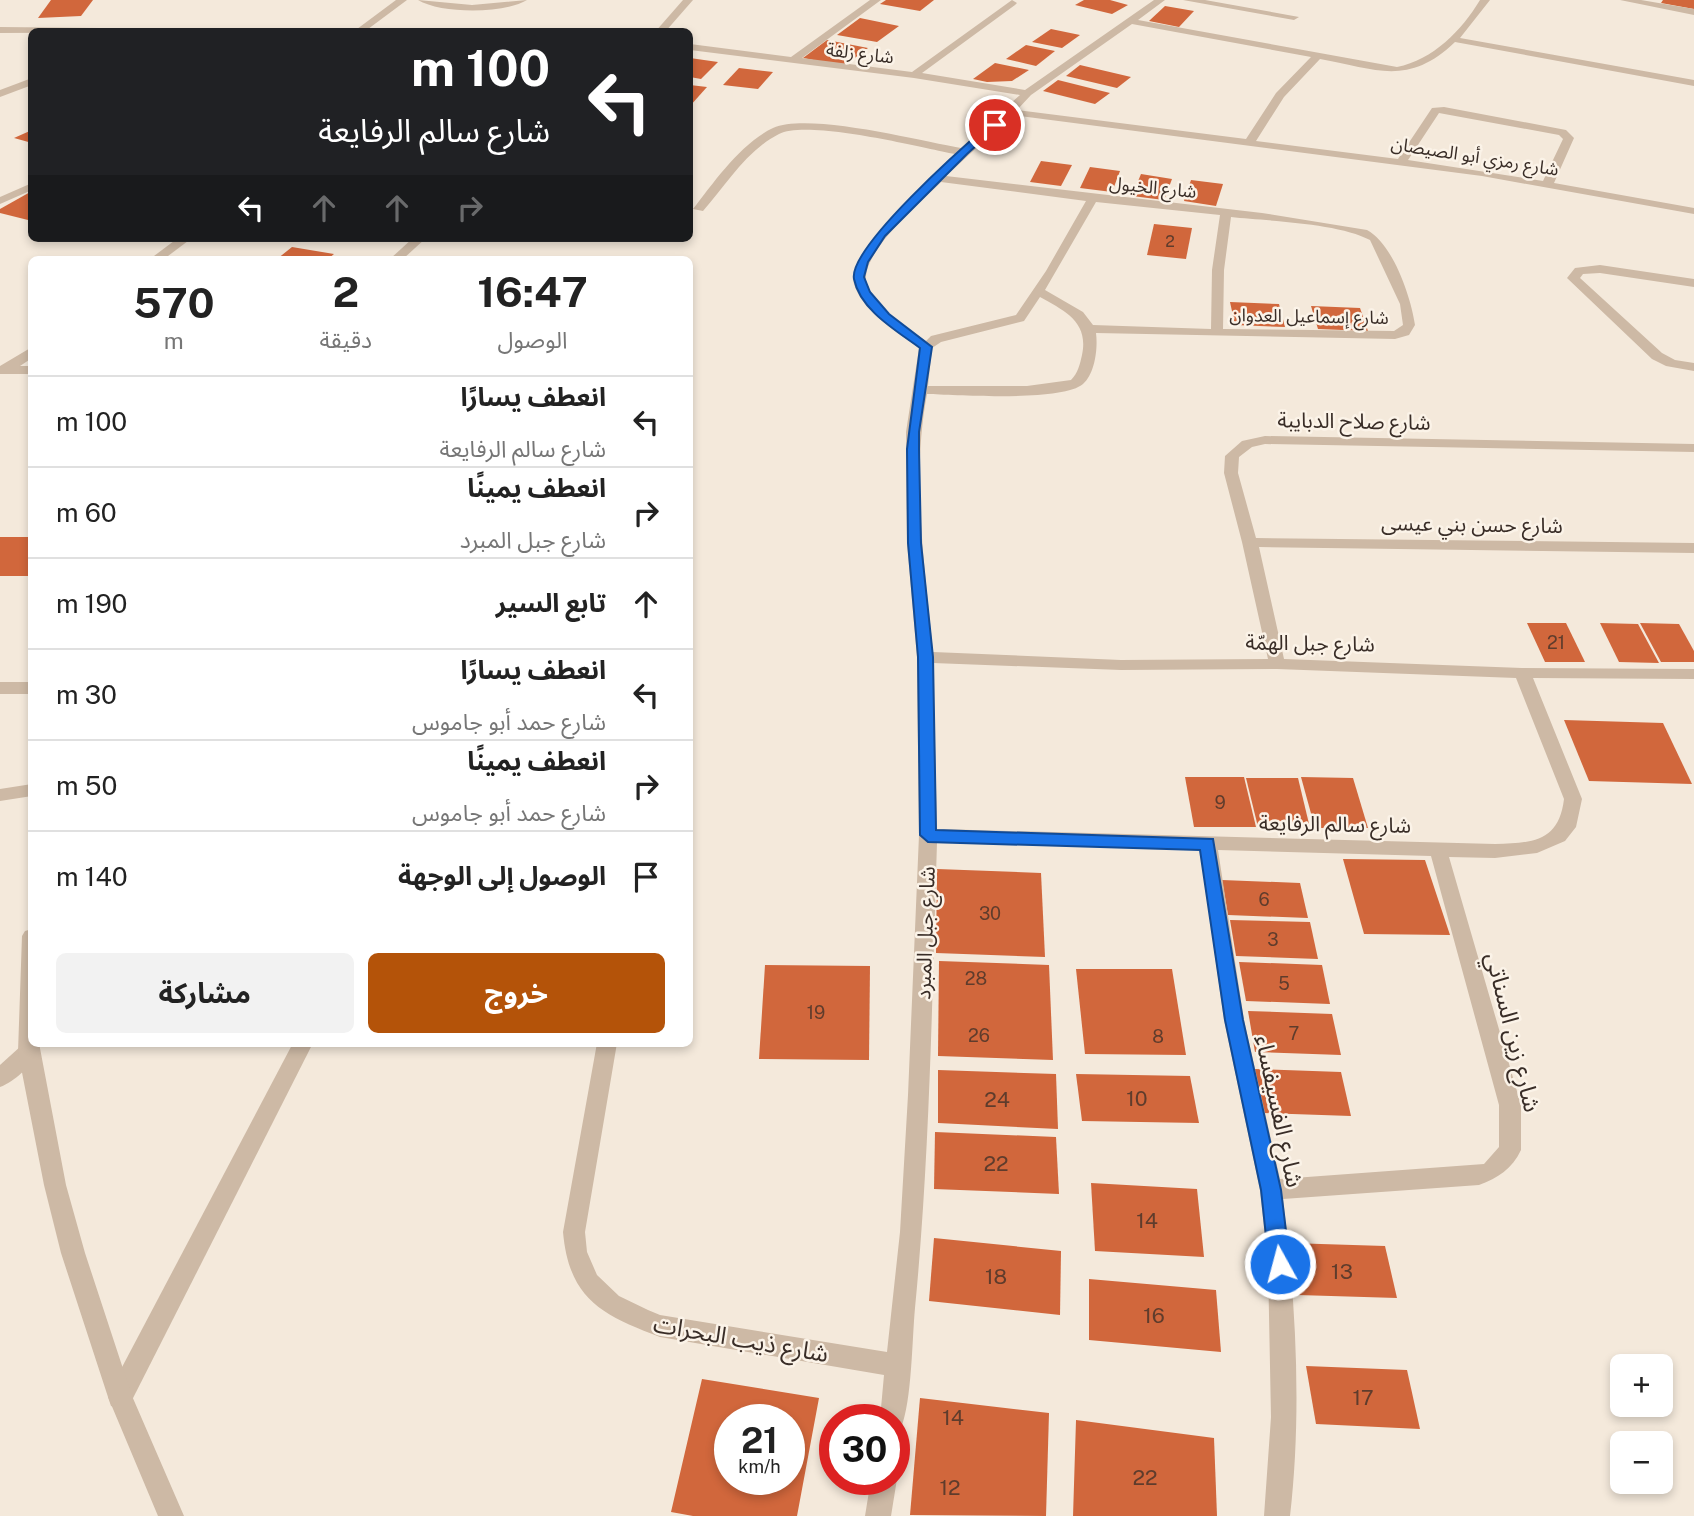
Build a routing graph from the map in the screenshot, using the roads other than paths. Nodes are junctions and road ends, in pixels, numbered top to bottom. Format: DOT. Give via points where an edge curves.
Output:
graph roads {
  1 [pos="402,0"];
  2 [pos="423,0"];
  3 [pos="522,0"];
  4 [pos="688,0"];
  5 [pos="876,0"];
  6 [pos="1160,0"];
  7 [pos="1188,0"];
  8 [pos="1485,0"];
  9 [pos="1625,0"];
  10 [pos="1012,3"];
  11 [pos="1694,12"];
  12 [pos="1294,18"];
  13 [pos="1131,21"];
  14 [pos="364,28"];
  15 [pos="663,28"];
  16 [pos="0,30"];
  17 [pos="28,30"];
  18 [pos="1452,40"];
  19 [pos="693,47"];
  20 [pos="1317,56"];
  21 [pos="793,60"];
  22 [pos="914,75"];
  23 [pos="28,83"];
  24 [pos="1694,83"];
  25 [pos="1027,93"];
  26 [pos="0,94"];
  27 [pos="1010,112"];
  28 [pos="1250,142"];
  29 [pos="963,152"];
  30 [pos="1401,162"];
  31 [pos="939,178"];
  32 [pos="1547,185"];
  33 [pos="28,188"];
  34 [pos="1093,198"];
  35 [pos="0,201"];
  36 [pos="699,209"];
  37 [pos="1694,211"];
  38 [pos="1226,213"];
  39 [pos="1363,232"];
  40 [pos="180,242"];
  41 [pos="415,242"];
  42 [pos="160,256"];
  43 [pos="399,256"];
  44 [pos="1694,283"];
  45 [pos="1038,292"];
  46 [pos="1091,329"];
  47 [pos="1217,333"];
  48 [pos="926,347"];
  49 [pos="28,354"];
  50 [pos="1694,367"];
  51 [pos="4,369"];
  52 [pos="28,370"];
  53 [pos="921,390"];
  54 [pos="1694,448"];
  55 [pos="1250,541"];
  56 [pos="1694,548"];
  57 [pos="925,657"];
  58 [pos="1277,664"];
  59 [pos="1522,673"];
  60 [pos="1694,674"];
  61 [pos="0,688"];
  62 [pos="28,688"];
  63 [pos="28,791"];
  64 [pos="0,795"];
  65 [pos="928,835"];
  66 [pos="1208,844"];
  67 [pos="1438,849"];
  68 [pos="28,1029"];
  69 [pos="301,1047"];
  70 [pos="606,1047"];
  71 [pos="27,1052"];
  72 [pos="0,1078"];
  73 [pos="1271,1190"];
  74 [pos="899,1366"];
  75 [pos="120,1397"];
  76 [pos="894,1404"];
  77 [pos="881,1495"];
  78 [pos="171,1516"];
  79 [pos="878,1516"];
  80 [pos="1277,1516"];
  1 -- 14 [label="street"];
  2 -- 3 [label="street" via="481,7"];
  4 -- 15 [label="street"];
  5 -- 21 [label="street"];
  6 -- 13 [label="street"];
  7 -- 12 [label="street"];
  8 -- 18 [label="street" via="1475,19"];
  9 -- 11 [label="street"];
  10 -- 22 [label="street"];
  13 -- 20 [label="street"];
  13 -- 25 [label="street"];
  16 -- 17 [label="street"];
  18 -- 20 [label="street" via="1412,69 1378,68"];
  18 -- 24 [label="street"];
  19 -- 21 [label="street, شارع زلفة"];
  20 -- 28 [label="street" via="1280,95"];
  21 -- 22 [label="street, شارع زلفة"];
  22 -- 25 [label="street, شارع زلفة"];
  23 -- 26 [label="street"];
  25 -- 27 [label="street"];
  27 -- 28 [label="street, شارع رمزي أبو الصيصان"];
  27 -- 29 [label="street"];
  28 -- 30 [label="street, شارع رمزي أبو الصيصان"];
  29 -- 31 [label="street"];
  29 -- 36 [label="street" via="788,127 751,151"];
  30 -- 32 [label="street, شارع رمزي أبو الصيصان"];
  30 -- 32 [label="street" via="1436,110 1444,110 1562,132 1569,138"];
  31 -- 34 [label="street, شارع الخيول"];
  31 -- 48 [label="street" via="881,234 862,262 859,277 885,317"];
  32 -- 37 [label="street, شارع رمزي أبو الصيصان"];
  33 -- 35 [label="street"];
  34 -- 38 [label="street, شارع الخيول"];
  34 -- 45 [label="street"];
  38 -- 39 [label="street, شارع الخيول"];
  38 -- 47 [label="street, شارع إسماعيل العدوان" via="1217,280"];
  39 -- 47 [label="street, شارع إسماعيل العدوان" via="1380,246 1405,304 1409,325 1404,332"];
  40 -- 42 [label="street"];
  41 -- 43 [label="street"];
  44 -- 50 [label="street" via="1600,269 1579,271 1573,278 1657,356"];
  45 -- 46 [label="street" via="1079,315"];
  45 -- 48 [label="street" via="1020,318 948,335"];
  46 -- 47 [label="street"];
  46 -- 53 [label="street" via="1084,373 1076,383 1054,389"];
  48 -- 53 [label="street, شارع جبل المبرد"];
  49 -- 51 [label="street"];
  51 -- 52 [label="street"];
  53 -- 57 [label="street, شارع جبل المبرد" via="913,432 914,499"];
  54 -- 55 [label="street, شارع صلاح الدبايبة" via="1265,440 1247,444 1232,456 1231,473"];
  55 -- 56 [label="street, شارع حسن بني عيسى"];
  55 -- 58 [label="street, شارع صلاح الدبايبة"];
  57 -- 58 [label="street, شارع جبل الهمّة" via="1121,665"];
  57 -- 65 [label="street, شارع جبل المبرد"];
  58 -- 59 [label="street, شارع جبل الهمّة"];
  59 -- 60 [label="street, شارع جبل الهمّة"];
  59 -- 67 [label="street, شارع سالم الرفايعة" via="1573,799 1573,819 1555,840 1539,847"];
  61 -- 62 [label="street"];
  63 -- 64 [label="street"];
  65 -- 66 [label="street, شارع سالم الرفايعة"];
  65 -- 74 [label="street, شارع جبل المبرد" via="919,1095"];
  66 -- 67 [label="street, شارع سالم الرفايعة"];
  66 -- 73 [label="street, شارع الفسيفساء" via="1234,1020"];
  67 -- 73 [label="street, شارع زين السناتي" via="1510,1105 1510,1150 1491,1171 1479,1175"];
  68 -- 71 [label="street"];
  69 -- 75 [label="street"];
  70 -- 74 [label="street, شارع ذيب البحرات" via="574,1232 574,1254 597,1295 626,1314 660,1326"];
  71 -- 72 [label="street"];
  71 -- 75 [label="street" via="73,1253"];
  73 -- 80 [label="street, شارع الفسيفساء" via="1280,1264 1282,1339"];
  74 -- 76 [label="street, شارع جبل المبرد"];
  75 -- 78 [label="street"];
  77 -- 79 [label="street"];
}
